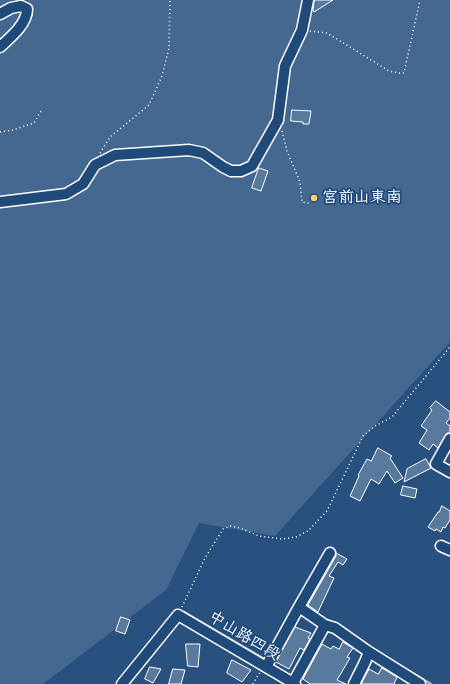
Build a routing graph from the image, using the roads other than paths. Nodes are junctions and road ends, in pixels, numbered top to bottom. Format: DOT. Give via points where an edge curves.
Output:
graph roads {
  1 [pos="308,0"];
  2 [pos="0,14"];
  3 [pos="0,47"];
  4 [pos="0,202"];
  5 [pos="450,439"];
  6 [pos="450,472"];
  7 [pos="330,554"];
  8 [pos="298,607"];
  9 [pos="325,625"];
  10 [pos="369,652"];
  11 [pos="265,666"];
  12 [pos="294,683"];
  13 [pos="416,683"];
  14 [pos="122,684"];
  15 [pos="354,684"];
  1 -- 4 [label="street" via="302,30 285,66 278,120 252,166 241,171 231,170 203,153 189,150 115,155 95,166 82,184 66,194"];
  2 -- 3 [label="street" via="21,6 27,9 27,15 15,33"];
  5 -- 6 [label="street" via="436,464"];
  7 -- 8 [label="street"];
  8 -- 9 [label="street"];
  8 -- 11 [label="street"];
  9 -- 10 [label="street" via="335,628"];
  9 -- 12 [label="street"];
  10 -- 13 [label="street"];
  10 -- 15 [label="street"];
  11 -- 12 [label="street, 中山路四段"];
  11 -- 14 [label="street, 中山路四段" via="178,615"];
}
